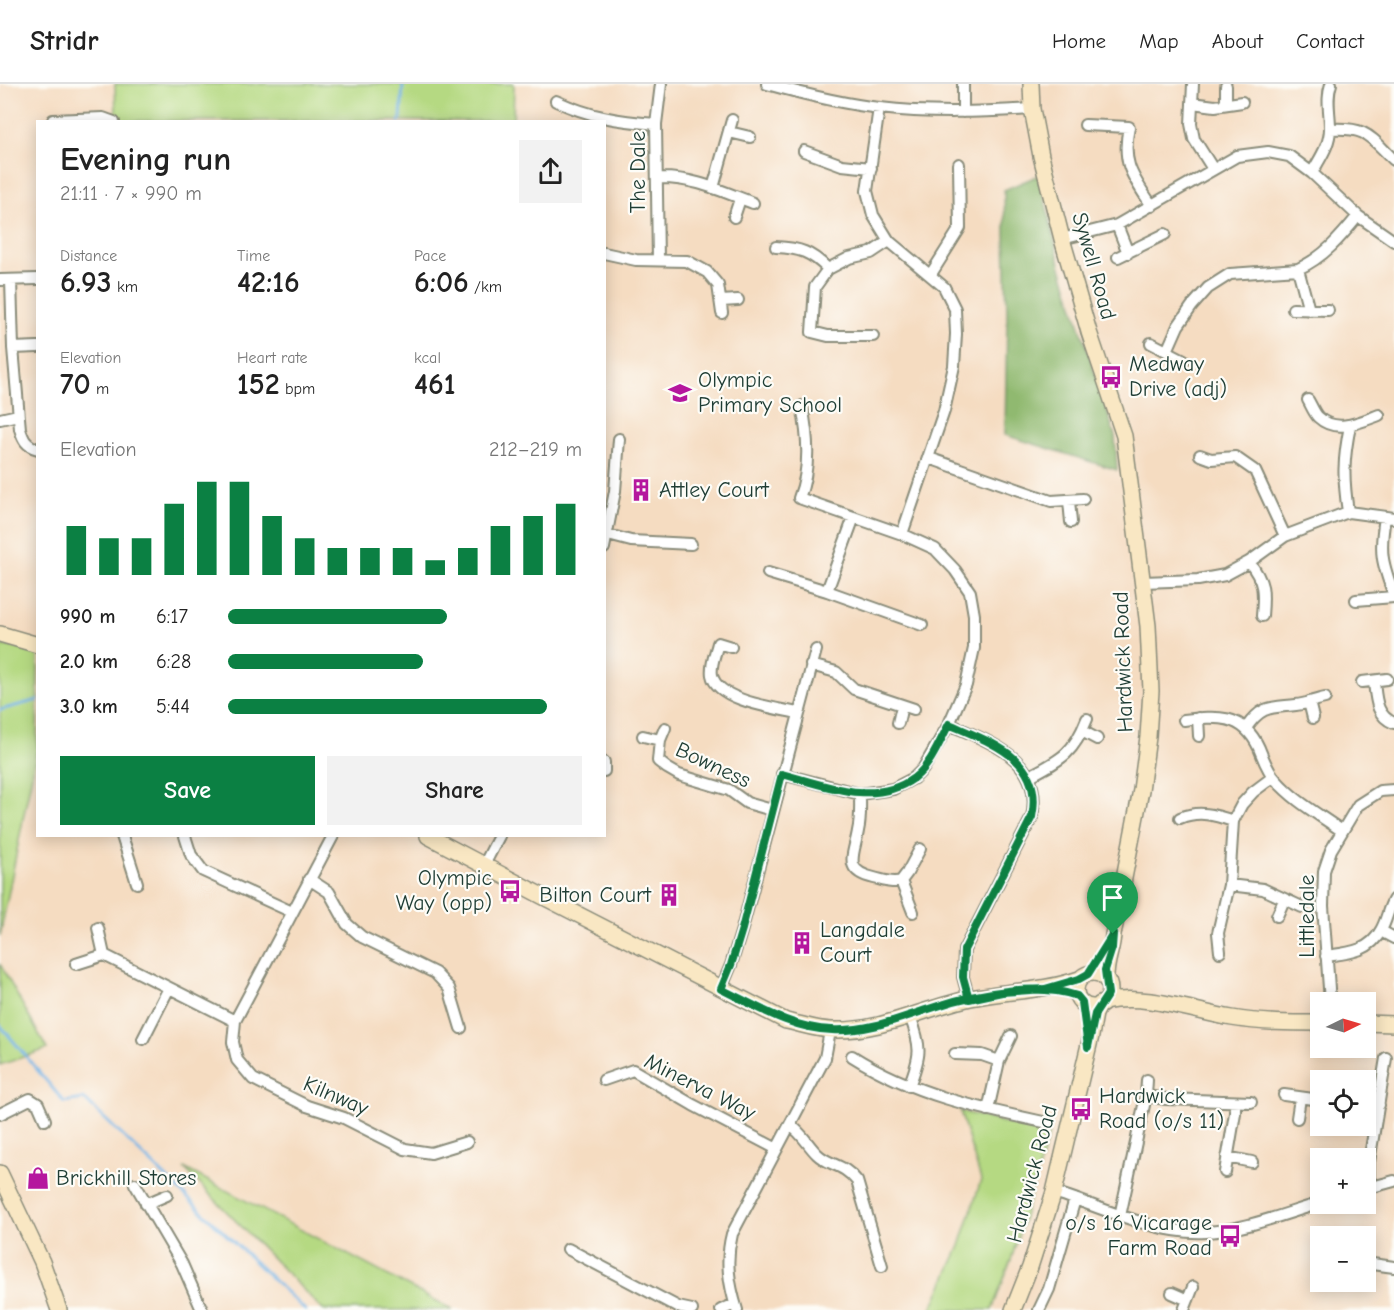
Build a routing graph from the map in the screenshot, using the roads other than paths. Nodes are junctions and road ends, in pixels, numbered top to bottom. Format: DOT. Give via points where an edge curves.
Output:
graph roads {
  1 [pos="662,84"];
  2 [pos="767,84"];
  3 [pos="963,84"];
  4 [pos="1031,84"];
  5 [pos="1193,84"];
  6 [pos="1331,84"];
  7 [pos="1226,86"];
  8 [pos="791,87"];
  9 [pos="556,101"];
  10 [pos="1242,102"];
  11 [pos="1192,103"];
  12 [pos="1226,104"];
  13 [pos="879,108"];
  14 [pos="1032,109"];
  15 [pos="963,112"];
  16 [pos="53,120"];
  17 [pos="108,120"];
  18 [pos="732,120"];
  19 [pos="656,124"];
  20 [pos="1085,124"];
  21 [pos="1330,129"];
  22 [pos="729,132"];
  23 [pos="750,137"];
  24 [pos="804,151"];
  25 [pos="1394,160"];
  26 [pos="959,164"];
  27 [pos="871,168"];
  28 [pos="1213,169"];
  29 [pos="1312,172"];
  30 [pos="657,178"];
  31 [pos="713,188"];
  32 [pos="741,199"];
  33 [pos="753,203"];
  34 [pos="1152,206"];
  35 [pos="1358,216"];
  36 [pos="734,217"];
  37 [pos="1117,225"];
  38 [pos="1165,234"];
  39 [pos="1062,239"];
  40 [pos="888,241"];
  41 [pos="1394,241"];
  42 [pos="776,247"];
  43 [pos="606,254"];
  44 [pos="658,260"];
  45 [pos="828,269"];
  46 [pos="1298,269"];
  47 [pos="931,274"];
  48 [pos="36,279"];
  49 [pos="6,280"];
  50 [pos="738,300"];
  51 [pos="721,301"];
  52 [pos="1293,309"];
  53 [pos="1309,310"];
  54 [pos="1328,310"];
  55 [pos="722,313"];
  56 [pos="873,336"];
  57 [pos="1151,343"];
  58 [pos="36,346"];
  59 [pos="13,348"];
  60 [pos="1167,351"];
  61 [pos="1184,360"];
  62 [pos="1308,400"];
  63 [pos="802,406"];
  64 [pos="18,415"];
  65 [pos="1379,415"];
  66 [pos="0,419"];
  67 [pos="1350,426"];
  68 [pos="619,439"];
  69 [pos="36,448"];
  70 [pos="1200,455"];
  71 [pos="1128,457"];
  72 [pos="929,458"];
  73 [pos="610,490"];
  74 [pos="1083,499"];
  75 [pos="1069,501"];
  76 [pos="1348,512"];
  77 [pos="854,517"];
  78 [pos="1390,518"];
  79 [pos="1071,522"];
  80 [pos="902,534"];
  81 [pos="608,535"];
  82 [pos="1285,537"];
  83 [pos="606,542"];
  84 [pos="691,544"];
  85 [pos="1249,562"];
  86 [pos="768,573"];
  87 [pos="1143,582"];
  88 [pos="826,591"];
  89 [pos="1394,596"];
  90 [pos="1356,600"];
  91 [pos="1262,616"];
  92 [pos="922,625"];
  93 [pos="0,634"];
  94 [pos="36,644"];
  95 [pos="731,647"];
  96 [pos="816,650"];
  97 [pos="812,665"];
  98 [pos="1387,679"];
  99 [pos="1362,682"];
  100 [pos="1374,682"];
  101 [pos="1325,698"];
  102 [pos="1309,702"];
  103 [pos="903,706"];
  104 [pos="914,709"];
  105 [pos="798,713"];
  106 [pos="1198,718"];
  107 [pos="1313,718"];
  108 [pos="1087,719"];
  109 [pos="1184,720"];
  110 [pos="898,723"];
  111 [pos="1394,723"];
  112 [pos="949,724"];
  113 [pos="665,728"];
  114 [pos="1246,728"];
  115 [pos="1082,731"];
  116 [pos="643,736"];
  117 [pos="1199,736"];
  118 [pos="1097,739"];
  119 [pos="660,740"];
  120 [pos="782,774"];
  121 [pos="1028,777"];
  122 [pos="1273,777"];
  123 [pos="1394,790"];
  124 [pos="860,794"];
  125 [pos="772,810"];
  126 [pos="1180,818"];
  127 [pos="1233,821"];
  128 [pos="1342,831"];
  129 [pos="122,837"];
  130 [pos="185,837"];
  131 [pos="332,837"];
  132 [pos="430,837"];
  133 [pos="498,837"];
  134 [pos="920,849"];
  135 [pos="484,865"];
  136 [pos="309,879"];
  137 [pos="901,881"];
  138 [pos="137,883"];
  139 [pos="1229,885"];
  140 [pos="1394,898"];
  141 [pos="1284,900"];
  142 [pos="1302,907"];
  143 [pos="292,912"];
  144 [pos="913,912"];
  145 [pos="1277,916"];
  146 [pos="98,928"];
  147 [pos="1381,931"];
  148 [pos="1113,934"];
  149 [pos="1394,938"];
  150 [pos="1220,952"];
  151 [pos="104,955"];
  152 [pos="1326,956"];
  153 [pos="76,964"];
  154 [pos="1084,976"];
  155 [pos="1107,982"];
  156 [pos="169,988"];
  157 [pos="721,989"];
  158 [pos="1045,989"];
  159 [pos="1329,992"];
  160 [pos="969,999"];
  161 [pos="1080,999"];
  162 [pos="1143,1000"];
  163 [pos="1102,1003"];
  164 [pos="910,1016"];
  165 [pos="236,1021"];
  166 [pos="1310,1023"];
  167 [pos="1376,1023"];
  168 [pos="1394,1024"];
  169 [pos="461,1029"];
  170 [pos="830,1030"];
  171 [pos="1011,1036"];
  172 [pos="143,1039"];
  173 [pos="1088,1047"];
  174 [pos="955,1054"];
  175 [pos="852,1056"];
  176 [pos="1386,1058"];
  177 [pos="999,1061"];
  178 [pos="603,1080"];
  179 [pos="1147,1080"];
  180 [pos="909,1086"];
  181 [pos="1284,1095"];
  182 [pos="1146,1096"];
  183 [pos="1300,1098"];
  184 [pos="1310,1099"];
  185 [pos="1251,1102"];
  186 [pos="1235,1103"];
  187 [pos="1376,1104"];
  188 [pos="1379,1105"];
  189 [pos="988,1110"];
  190 [pos="0,1114"];
  191 [pos="1297,1118"];
  192 [pos="45,1120"];
  193 [pos="1048,1123"];
  194 [pos="790,1125"];
  195 [pos="466,1142"];
  196 [pos="1371,1148"];
  197 [pos="777,1149"];
  198 [pos="1227,1157"];
  199 [pos="1252,1162"];
  200 [pos="1225,1172"];
  201 [pos="0,1173"];
  202 [pos="1394,1181"];
  203 [pos="135,1185"];
  204 [pos="1376,1186"];
  205 [pos="1054,1192"];
  206 [pos="167,1195"];
  207 [pos="1075,1199"];
  208 [pos="146,1204"];
  209 [pos="1310,1206"];
  210 [pos="1120,1216"];
  211 [pos="568,1249"];
  212 [pos="1376,1265"];
  213 [pos="882,1266"];
  214 [pos="1394,1267"];
  215 [pos="1193,1287"];
  216 [pos="1172,1293"];
  217 [pos="1186,1305"];
  218 [pos="736,1307"];
  219 [pos="59,1310"];
  220 [pos="202,1310"];
  221 [pos="692,1310"];
  222 [pos="721,1310"];
  223 [pos="1013,1310"];
  224 [pos="1039,1310"];
  1 -- 19 [label="street, The Dale"];
  2 -- 8 [label="street"];
  3 -- 15 [label="street"];
  4 -- 14 [label="street, Sywell Road"];
  5 -- 11 [label="street"];
  6 -- 21 [label="street"];
  7 -- 12 [label="street"];
  8 -- 13 [label="street"];
  9 -- 19 [label="street" via="614,120"];
  10 -- 12 [label="street"];
  11 -- 12 [label="street"];
  11 -- 28 [label="street" via="1194,140"];
  13 -- 15 [label="street"];
  13 -- 27 [label="street"];
  14 -- 15 [label="street"];
  14 -- 39 [label="street, Sywell Road"];
  16 -- 17 [label="street"];
  18 -- 22 [label="street"];
  19 -- 30 [label="street, The Dale"];
  20 -- 34 [label="street" via="1129,127 1126,161"];
  21 -- 25 [label="street" via="1363,131"];
  21 -- 29 [label="street" via="1328,145"];
  22 -- 23 [label="street"];
  22 -- 31 [label="street"];
  24 -- 27 [label="street" via="842,165"];
  26 -- 47 [label="street" via="960,228"];
  27 -- 40 [label="street" via="867,192 873,215"];
  28 -- 29 [label="street" via="1237,156 1268,152 1289,156"];
  28 -- 34 [label="street"];
  29 -- 35 [label="street"];
  30 -- 31 [label="street" via="678,177"];
  30 -- 44 [label="street, The Dale"];
  31 -- 32 [label="street"];
  32 -- 33 [label="street"];
  32 -- 36 [label="street"];
  34 -- 37 [label="street"];
  35 -- 41 [label="street"];
  35 -- 46 [label="street" via="1330,250"];
  37 -- 38 [label="street" via="1123,255"];
  37 -- 39 [label="street"];
  39 -- 71 [label="street, Sywell Road" via="1089,332 1118,411"];
  40 -- 45 [label="street"];
  40 -- 47 [label="street"];
  42 -- 45 [label="street" via="794,247 815,255"];
  43 -- 44 [label="street" via="632,260"];
  44 -- 51 [label="street" via="687,261 707,272 718,285"];
  45 -- 56 [label="street" via="814,287 812,332"];
  46 -- 53 [label="street"];
  46 -- 60 [label="street" via="1230,273 1208,288 1192,306"];
  47 -- 72 [label="street" via="944,287 955,309 956,334 954,366"];
  48 -- 49 [label="street"];
  49 -- 59 [label="street"];
  50 -- 51 [label="street"];
  51 -- 55 [label="street"];
  52 -- 53 [label="street"];
  53 -- 54 [label="street"];
  57 -- 60 [label="street"];
  58 -- 59 [label="street"];
  59 -- 64 [label="street"];
  60 -- 61 [label="street"];
  62 -- 67 [label="street" via="1324,421"];
  63 -- 77 [label="street" via="807,472 800,498"];
  64 -- 66 [label="street"];
  64 -- 69 [label="street" via="23,440"];
  65 -- 67 [label="street"];
  67 -- 76 [label="street" via="1343,481"];
  68 -- 73 [label="street"];
  70 -- 82 [label="street" via="1211,459 1235,457 1256,471"];
  71 -- 87 [label="street, Hardwick Road"];
  72 -- 75 [label="street" via="1051,501"];
  72 -- 80 [label="street"];
  73 -- 81 [label="street"];
  74 -- 75 [label="street"];
  75 -- 79 [label="street"];
  76 -- 78 [label="street"];
  76 -- 82 [label="street"];
  77 -- 80 [label="street"];
  77 -- 88 [label="street"];
  78 -- 89 [label="street" via="1381,543 1382,564"];
  80 -- 112 [label="street" via="935,549 970,592 974,648 966,685"];
  81 -- 83 [label="street"];
  81 -- 84 [label="street" via="631,541"];
  82 -- 85 [label="street"];
  85 -- 87 [label="street" via="1225,575"];
  85 -- 91 [label="street" via="1260,575"];
  86 -- 88 [label="street"];
  87 -- 148 [label="street, Hardwick Road" via="1151,691 1148,737"];
  88 -- 92 [label="street"];
  89 -- 90 [label="street"];
  93 -- 94 [label="street"];
  95 -- 105 [label="street" via="718,643 712,674 717,686 733,697"];
  96 -- 97 [label="street"];
  97 -- 103 [label="street" via="836,672 854,689"];
  97 -- 105 [label="street"];
  98 -- 100 [label="street"];
  99 -- 100 [label="street"];
  100 -- 111 [label="street" via="1379,713"];
  101 -- 102 [label="street"];
  102 -- 107 [label="street"];
  102 -- 114 [label="street" via="1263,710"];
  103 -- 104 [label="street"];
  103 -- 110 [label="street"];
  105 -- 120 [label="street"];
  106 -- 109 [label="street"];
  106 -- 114 [label="street" via="1215,716"];
  106 -- 117 [label="street"];
  108 -- 115 [label="street"];
  112 -- 121 [label="street" via="1014,757"];
  112 -- 124 [label="street" via="914,778 893,789"];
  113 -- 119 [label="street, Bowness"];
  114 -- 122 [label="street"];
  115 -- 118 [label="street"];
  115 -- 121 [label="street" via="1067,754"];
  116 -- 119 [label="street, Bowness"];
  119 -- 125 [label="street, Bowness" via="658,761 667,768"];
  120 -- 124 [label="street"];
  120 -- 125 [label="street"];
  121 -- 160 [label="street" via="1034,791 1032,817 964,950 963,977"];
  122 -- 127 [label="street" via="1242,804"];
  122 -- 128 [label="street"];
  123 -- 128 [label="street, Littledale" via="1380,791 1358,805"];
  124 -- 137 [label="street" via="852,864 863,876"];
  125 -- 157 [label="street" via="742,929"];
  126 -- 127 [label="street" via="1193,813 1213,814"];
  127 -- 139 [label="street"];
  128 -- 152 [label="street, Littledale" via="1324,871"];
  129 -- 138 [label="street"];
  130 -- 143 [label="street" via="191,855 203,871"];
  131 -- 136 [label="street, Kilnway"];
  132 -- 135 [label="street"];
  133 -- 135 [label="street"];
  134 -- 137 [label="street"];
  135 -- 157 [label="street"];
  136 -- 143 [label="street, Kilnway"];
  136 -- 169 [label="street" via="329,892 347,924 362,937 435,973 448,988"];
  137 -- 144 [label="street"];
  139 -- 141 [label="street" via="1263,889"];
  139 -- 150 [label="street" via="1218,933"];
  140 -- 147 [label="street"];
  141 -- 142 [label="street"];
  141 -- 145 [label="street"];
  143 -- 165 [label="street, Kilnway"];
  146 -- 151 [label="street"];
  147 -- 149 [label="street"];
  147 -- 152 [label="street" via="1363,949"];
  148 -- 154 [label="street, Hardwick Road"];
  148 -- 155 [label="street, Hardwick Road" via="1105,970"];
  151 -- 153 [label="street"];
  151 -- 156 [label="street"];
  152 -- 159 [label="street, Littledale"];
  154 -- 155 [label="street" via="1098,974"];
  154 -- 158 [label="street"];
  154 -- 161 [label="street" via="1076,989"];
  155 -- 162 [label="street"];
  155 -- 163 [label="street" via="1108,994"];
  156 -- 165 [label="street"];
  156 -- 172 [label="street"];
  157 -- 170 [label="street" via="786,1021"];
  158 -- 160 [label="street"];
  158 -- 161 [label="street"];
  160 -- 164 [label="street"];
  161 -- 163 [label="street" via="1091,1006"];
  161 -- 173 [label="street, Hardwick Road"];
  162 -- 163 [label="street"];
  162 -- 166 [label="street" via="1233,1019"];
  163 -- 173 [label="street, Hardwick Road" via="1095,1014"];
  164 -- 170 [label="street" via="882,1025"];
  164 -- 180 [label="street" via="919,1041 919,1060"];
  165 -- 195 [label="street, Kilnway" via="233,1042 237,1060 253,1079 405,1149 431,1153"];
  167 -- 168 [label="street"];
  170 -- 194 [label="street" via="825,1058"];
  171 -- 177 [label="street"];
  173 -- 205 [label="street, Hardwick Road"];
  174 -- 177 [label="street" via="982,1055"];
  175 -- 180 [label="street"];
  176 -- 188 [label="street"];
  177 -- 189 [label="street"];
  178 -- 197 [label="street, Minerva Way" via="633,1070"];
  179 -- 182 [label="street"];
  180 -- 189 [label="street"];
  181 -- 183 [label="street"];
  182 -- 186 [label="street"];
  182 -- 210 [label="street"];
  183 -- 184 [label="street"];
  183 -- 191 [label="street"];
  185 -- 186 [label="street"];
  186 -- 198 [label="street"];
  187 -- 188 [label="street"];
  188 -- 196 [label="street"];
  189 -- 193 [label="street"];
  190 -- 192 [label="street" via="30,1099 38,1104"];
  194 -- 197 [label="street"];
  194 -- 213 [label="street" via="818,1155 849,1170 857,1181"];
  197 -- 218 [label="street" via="732,1234 728,1272"];
  198 -- 199 [label="street"];
  198 -- 200 [label="street"];
  201 -- 219 [label="street" via="42,1262"];
  202 -- 204 [label="street"];
  203 -- 208 [label="street"];
  205 -- 207 [label="street"];
  205 -- 223 [label="street, Hardwick Road"];
  206 -- 208 [label="street"];
  207 -- 210 [label="street"];
  207 -- 224 [label="street" via="1049,1289"];
  208 -- 220 [label="street" via="182,1264"];
  209 -- 210 [label="street" via="1204,1233"];
  211 -- 221 [label="street" via="678,1307"];
  212 -- 214 [label="street"];
  215 -- 217 [label="street"];
  216 -- 217 [label="street"];
  218 -- 222 [label="street"];
}
